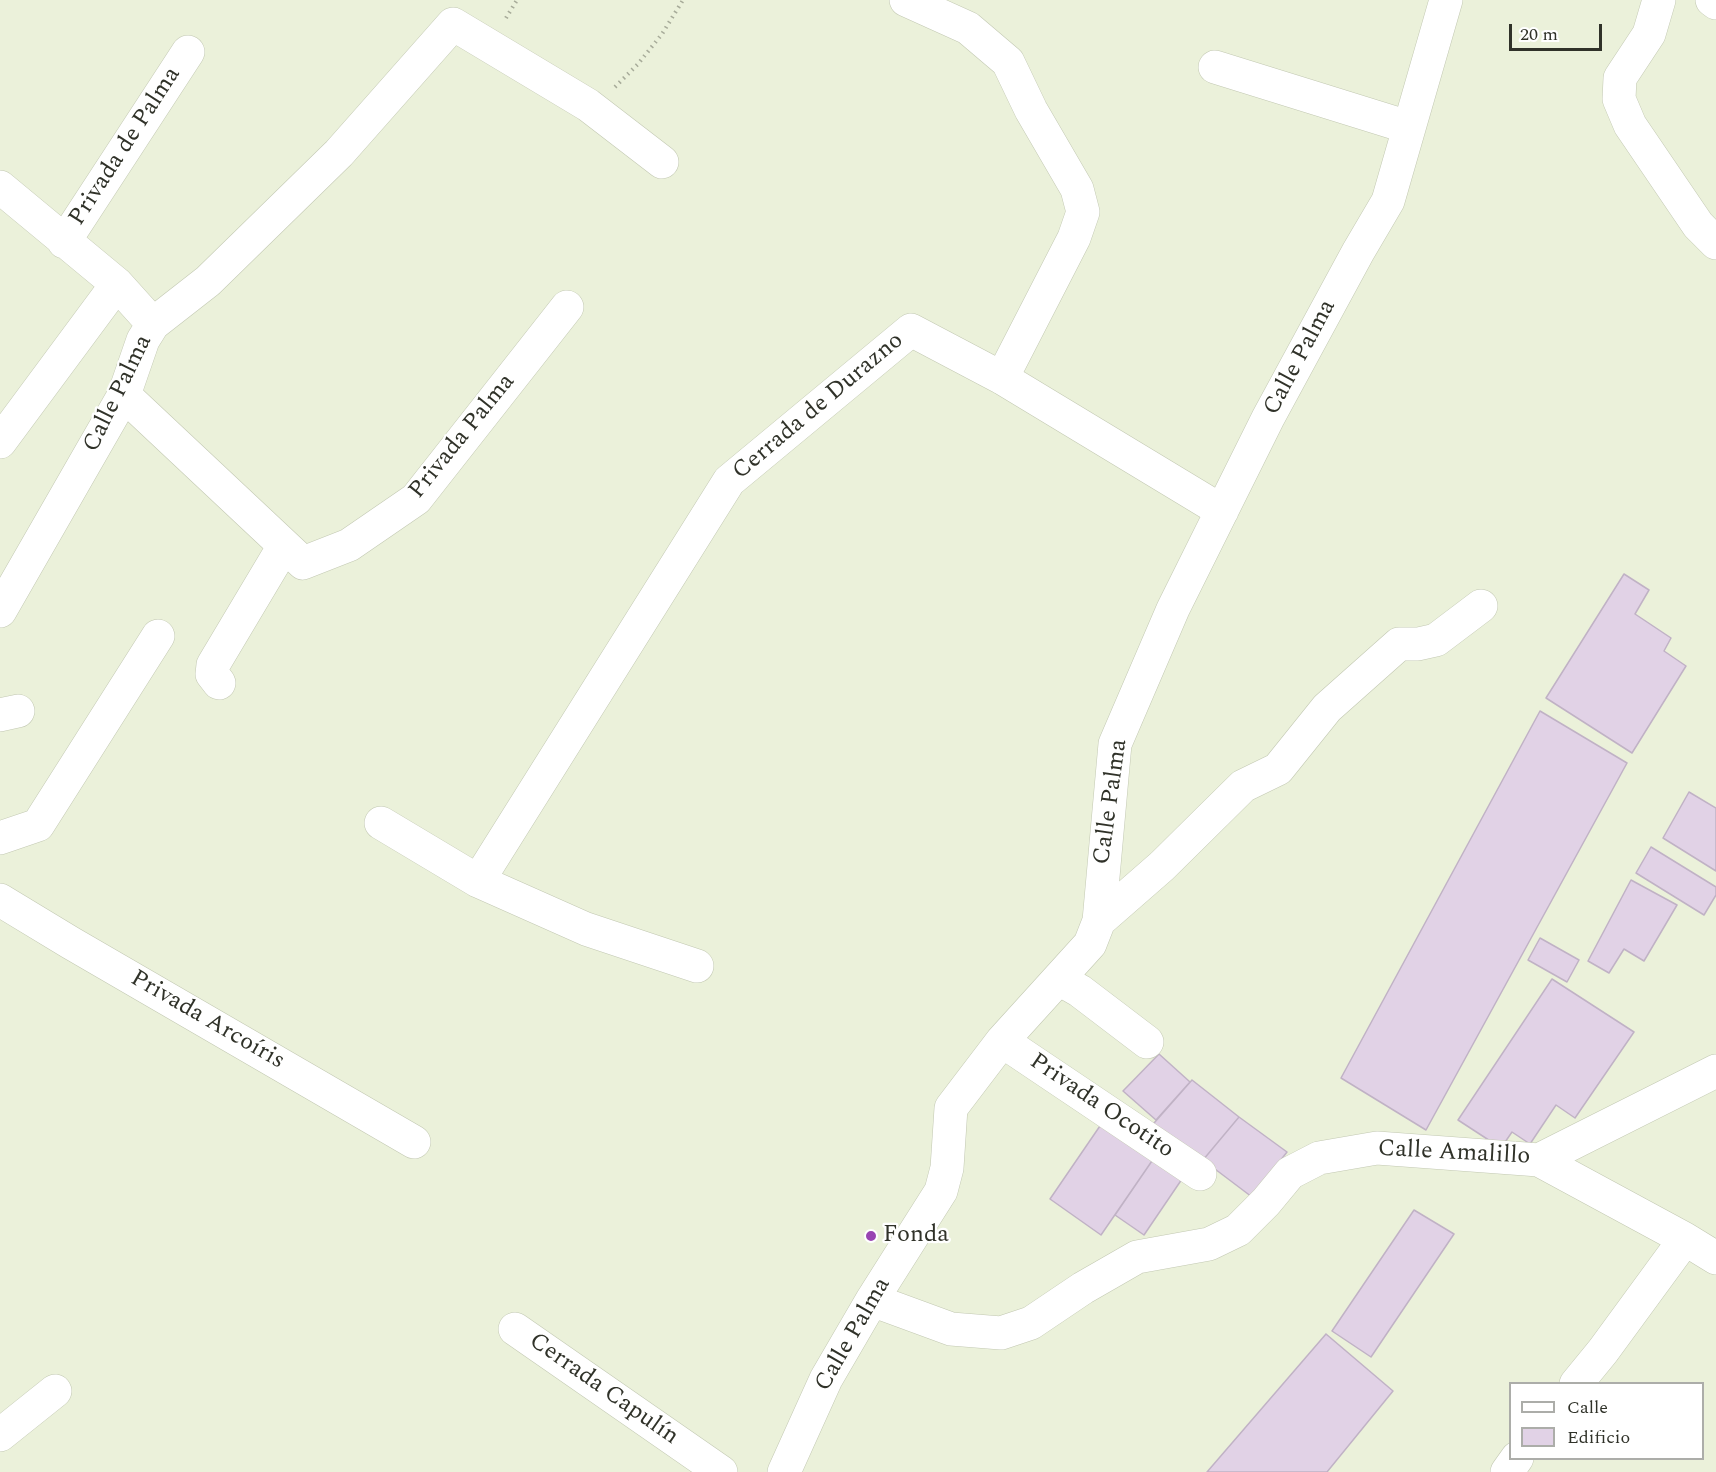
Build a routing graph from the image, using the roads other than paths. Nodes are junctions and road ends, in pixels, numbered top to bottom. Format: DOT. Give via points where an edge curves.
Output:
graph roads {
  1 [pos="906,0"];
  2 [pos="1446,0"];
  3 [pos="1659,0"];
  4 [pos="1712,0"];
  5 [pos="1716,3"];
  6 [pos="188,52"];
  7 [pos="1215,67"];
  8 [pos="1408,127"];
  9 [pos="662,162"];
  10 [pos="0,187"];
  11 [pos="64,242"];
  12 [pos="1716,243"];
  13 [pos="117,284"];
  14 [pos="567,307"];
  15 [pos="153,324"];
  16 [pos="1002,378"];
  17 [pos="124,395"];
  18 [pos="0,442"];
  19 [pos="1222,511"];
  20 [pos="284,546"];
  21 [pos="1481,606"];
  22 [pos="0,611"];
  23 [pos="158,636"];
  24 [pos="219,683"];
  25 [pos="381,823"];
  26 [pos="0,838"];
  27 [pos="478,881"];
  28 [pos="0,900"];
  29 [pos="1099,921"];
  30 [pos="697,966"];
  31 [pos="1059,979"];
  32 [pos="1002,1041"];
  33 [pos="1147,1042"];
  34 [pos="1716,1071"];
  35 [pos="414,1142"];
  36 [pos="1539,1160"];
  37 [pos="1200,1174"];
  38 [pos="1685,1239"];
  39 [pos="1716,1258"];
  40 [pos="872,1300"];
  41 [pos="515,1329"];
  42 [pos="1577,1382"];
  43 [pos="55,1391"];
  44 [pos="0,1435"];
  45 [pos="721,1472"];
  46 [pos="784,1472"];
  1 -- 16 [label="street" via="968,28 1008,62 1077,189 1083,212 1074,238"];
  2 -- 8 [label="street, Calle Palma"];
  3 -- 12 [label="street" via="1649,34 1620,78 1619,99 1630,125 1698,225"];
  4 -- 5 [label="street"];
  6 -- 11 [label="street, Privada de Palma"];
  7 -- 8 [label="street"];
  8 -- 19 [label="street, Calle Palma" via="1388,201 1268,418"];
  9 -- 15 [label="street" via="588,105 453,24 339,153 208,281"];
  10 -- 11 [label="street, Calle Palma"];
  11 -- 13 [label="street, Calle Palma"];
  13 -- 15 [label="street, Calle Palma"];
  13 -- 18 [label="street"];
  14 -- 20 [label="street, Privada Palma" via="416,499 349,545 303,563"];
  15 -- 17 [label="street, Calle Palma" via="143,340"];
  16 -- 19 [label="street, Cerrada de Durazno"];
  16 -- 27 [label="street, Cerrada de Durazno" via="910,330 729,481"];
  17 -- 20 [label="street, Privada Palma"];
  17 -- 22 [label="street, Calle Palma"];
  19 -- 29 [label="street, Calle Palma" via="1173,609 1115,744"];
  20 -- 24 [label="street" via="213,665 212,674"];
  21 -- 29 [label="street" via="1436,640 1399,644 1327,708 1278,769 1242,786 1162,866"];
  23 -- 26 [label="street" via="38,825"];
  25 -- 27 [label="street"];
  27 -- 30 [label="street" via="586,929"];
  28 -- 35 [label="street, Privada Arcoíris"];
  29 -- 31 [label="street, Calle Palma" via="1090,944"];
  31 -- 32 [label="street, Calle Palma"];
  31 -- 33 [label="street"];
  32 -- 37 [label="street, Privada Ocotito"];
  32 -- 40 [label="street, Calle Palma" via="951,1108 947,1168 941,1191"];
  34 -- 36 [label="street, Calle Amalillo"];
  36 -- 38 [label="street"];
  36 -- 40 [label="street, Calle Amalillo" via="1377,1148 1319,1158 1290,1173 1238,1230 1209,1244 1137,1257 1031,1323 1001,1333 951,1329"];
  38 -- 39 [label="street"];
  38 -- 42 [label="street"];
  40 -- 46 [label="street, Calle Palma" via="826,1379"];
  41 -- 45 [label="street, Cerrada Capulín"];
  43 -- 44 [label="street"];
}
